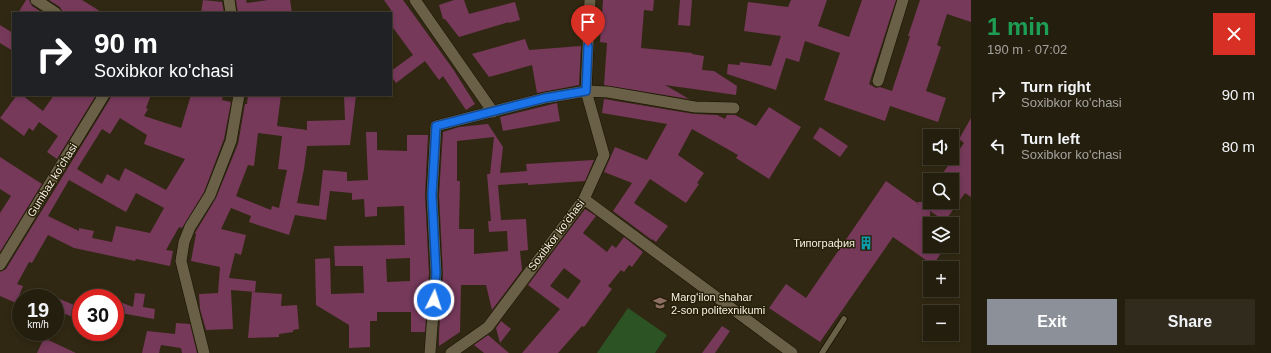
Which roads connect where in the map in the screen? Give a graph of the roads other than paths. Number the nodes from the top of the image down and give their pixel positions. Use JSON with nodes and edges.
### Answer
{"nodes":[{"id":1,"x":36,"y":0,"type":"edge"},
{"id":2,"x":229,"y":0,"type":"edge"},
{"id":3,"x":415,"y":0,"type":"edge"},
{"id":4,"x":590,"y":0,"type":"edge"},
{"id":5,"x":903,"y":0,"type":"edge"},
{"id":6,"x":54,"y":12,"type":"edge"},
{"id":7,"x":231,"y":12,"type":"edge"},
{"id":8,"x":878,"y":81,"type":"dead end"},
{"id":9,"x":586,"y":91,"type":"junction"},
{"id":10,"x":103,"y":96,"type":"edge"},
{"id":11,"x":238,"y":96,"type":"edge"},
{"id":12,"x":734,"y":108,"type":"dead end"},
{"id":13,"x":493,"y":112,"type":"junction"},
{"id":14,"x":584,"y":199,"type":"junction"},
{"id":15,"x":0,"y":265,"type":"edge"},
{"id":16,"x":844,"y":318,"type":"dead end"},
{"id":17,"x":204,"y":353,"type":"edge"},
{"id":18,"x":430,"y":353,"type":"edge"},
{"id":19,"x":451,"y":353,"type":"edge"},
{"id":20,"x":792,"y":353,"type":"edge"},
{"id":21,"x":822,"y":353,"type":"edge"}],
"edges":[{"from":1,"to":6,"type":"street"},
{"from":2,"to":7,"type":"street"},
{"from":3,"to":13,"type":"street"},
{"from":4,"to":9,"type":"street","name":"Soxibkor ko'chasi"},
{"from":5,"to":8,"type":"street"},
{"from":9,"to":12,"type":"street"},
{"from":9,"to":13,"type":"street"},
{"from":9,"to":14,"type":"street","name":"Soxibkor ko'chasi"},
{"from":10,"to":15,"type":"street","name":"Gumbaz ko'chasi"},
{"from":11,"to":17,"type":"street"},
{"from":13,"to":18,"type":"street"},
{"from":14,"to":19,"type":"street","name":"Soxibkor ko'chasi"},
{"from":14,"to":20,"type":"street"},
{"from":16,"to":21,"type":"lane"}]}
